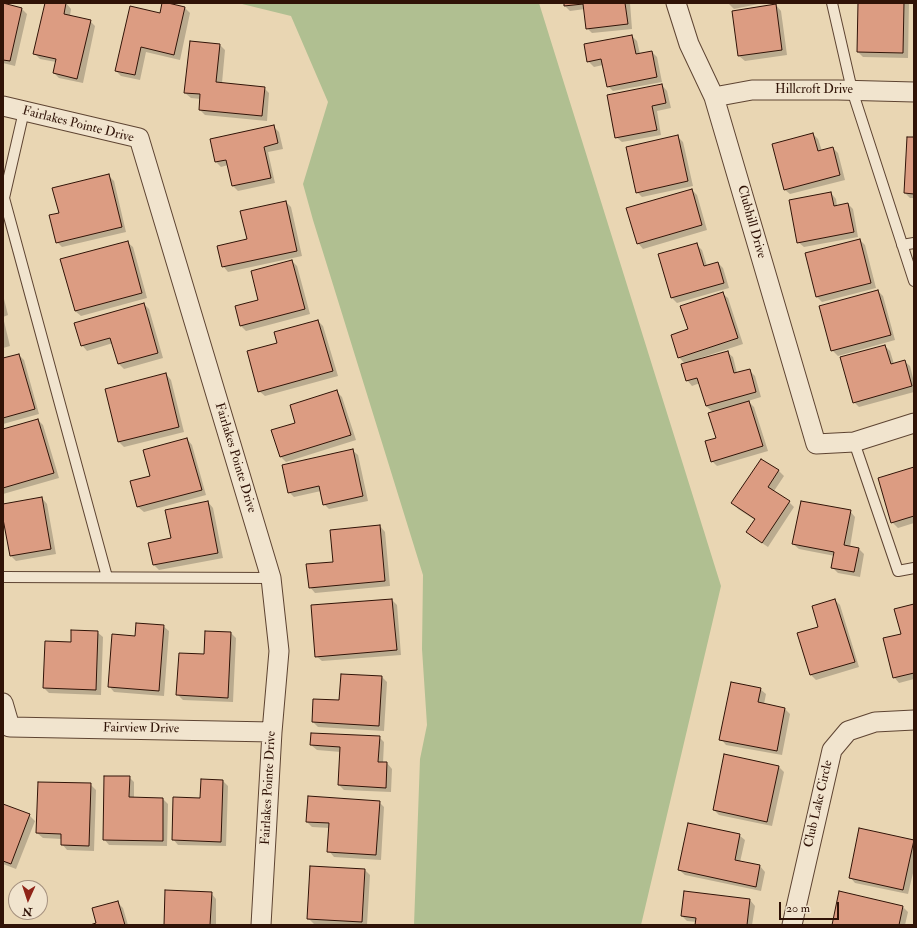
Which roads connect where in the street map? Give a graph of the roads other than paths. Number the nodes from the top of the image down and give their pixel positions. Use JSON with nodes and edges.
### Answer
{"nodes":[{"id":1,"x":676,"y":3,"type":"edge"},
{"id":2,"x":832,"y":3,"type":"edge"},
{"id":3,"x":852,"y":90,"type":"junction"},
{"id":4,"x":914,"y":92,"type":"edge"},
{"id":5,"x":714,"y":97,"type":"junction"},
{"id":6,"x":3,"y":106,"type":"edge"},
{"id":7,"x":24,"y":111,"type":"junction"},
{"id":8,"x":914,"y":243,"type":"edge"},
{"id":9,"x":902,"y":245,"type":"junction"},
{"id":10,"x":914,"y":281,"type":"edge"},
{"id":11,"x":914,"y":423,"type":"edge"},
{"id":12,"x":854,"y":442,"type":"junction"},
{"id":13,"x":914,"y":568,"type":"edge"},
{"id":14,"x":3,"y":577,"type":"edge"},
{"id":15,"x":107,"y":577,"type":"junction"},
{"id":16,"x":271,"y":578,"type":"junction"},
{"id":17,"x":3,"y":702,"type":"edge"},
{"id":18,"x":914,"y":720,"type":"edge"},
{"id":19,"x":272,"y":732,"type":"junction"},
{"id":20,"x":261,"y":925,"type":"edge"},
{"id":21,"x":792,"y":925,"type":"edge"}],
"edges":[{"from":1,"to":5,"type":"street","name":"Clubhill Drive"},
{"from":2,"to":3,"type":"lane"},
{"from":3,"to":4,"type":"street","name":"Hillcroft Drive"},
{"from":3,"to":5,"type":"street","name":"Hillcroft Drive"},
{"from":3,"to":9,"type":"lane"},
{"from":5,"to":12,"type":"street","name":"Clubhill Drive"},
{"from":6,"to":7,"type":"street","name":"Fairlakes Pointe Drive"},
{"from":7,"to":15,"type":"lane"},
{"from":7,"to":16,"type":"street","name":"Fairlakes Pointe Drive"},
{"from":8,"to":9,"type":"lane"},
{"from":9,"to":10,"type":"lane"},
{"from":11,"to":12,"type":"street"},
{"from":12,"to":13,"type":"lane"},
{"from":14,"to":15,"type":"lane"},
{"from":15,"to":16,"type":"lane"},
{"from":16,"to":19,"type":"street","name":"Fairlakes Pointe Drive"},
{"from":17,"to":19,"type":"street","name":"Fairview Drive"},
{"from":18,"to":21,"type":"street","name":"Club Lake Circle"},
{"from":19,"to":20,"type":"street","name":"Fairlakes Pointe Drive"}]}
